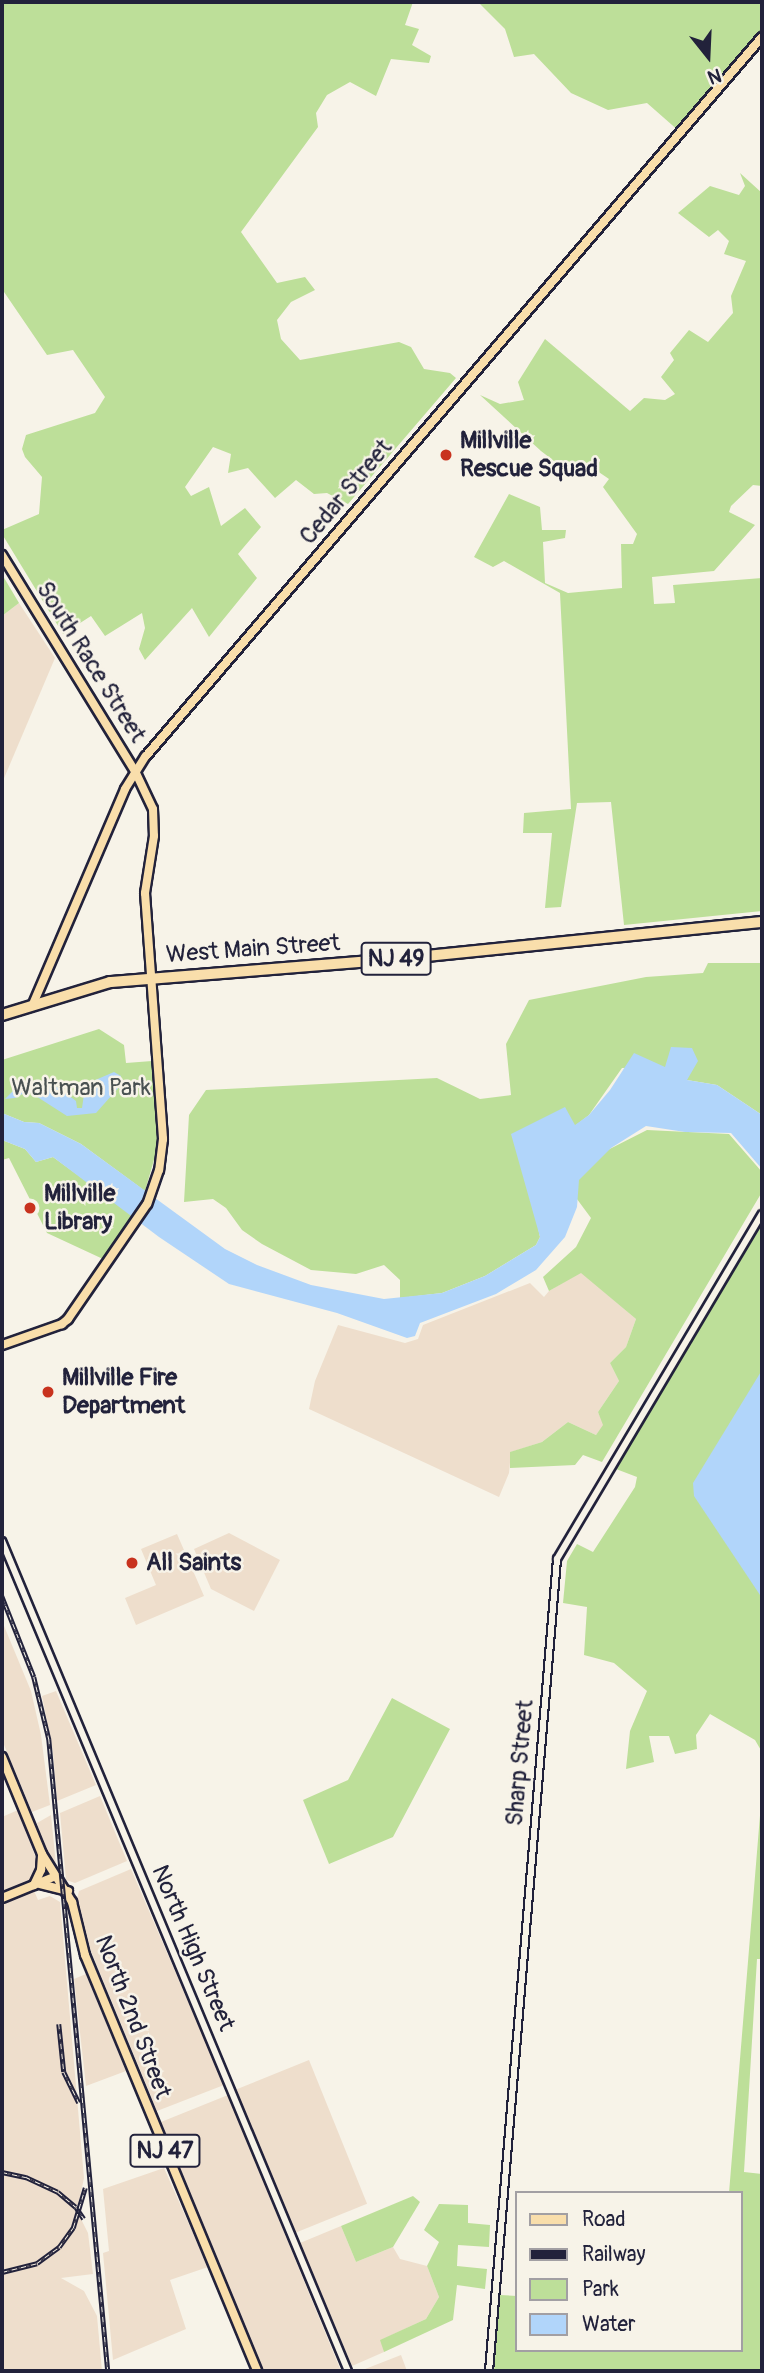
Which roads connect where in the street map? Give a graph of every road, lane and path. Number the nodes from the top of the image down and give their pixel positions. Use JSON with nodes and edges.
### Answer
{"nodes":[{"id":1,"x":762,"y":37,"type":"edge"},
{"id":2,"x":2,"y":555,"type":"edge"},
{"id":3,"x":135,"y":771,"type":"junction"},
{"id":4,"x":762,"y":922,"type":"edge"},
{"id":5,"x":152,"y":978,"type":"junction"},
{"id":6,"x":33,"y":1004,"type":"junction"},
{"id":7,"x":2,"y":1015,"type":"edge"},
{"id":8,"x":762,"y":1214,"type":"edge"},
{"id":9,"x":6,"y":1344,"type":"edge"},
{"id":10,"x":2,"y":1541,"type":"edge"},
{"id":11,"x":2,"y":1757,"type":"edge"},
{"id":12,"x":41,"y":1852,"type":"junction"},
{"id":13,"x":56,"y":1876,"type":"junction"},
{"id":14,"x":34,"y":1885,"type":"junction"},
{"id":15,"x":68,"y":1891,"type":"junction"},
{"id":16,"x":2,"y":1898,"type":"edge"},
{"id":17,"x":257,"y":2371,"type":"edge"},
{"id":18,"x":348,"y":2371,"type":"edge"},
{"id":19,"x":489,"y":2371,"type":"edge"}],
"edges":[{"from":1,"to":3,"type":"main road","name":"Cedar Street"},
{"from":2,"to":3,"type":"main road","name":"South Race Street"},
{"from":3,"to":5,"type":"main road","name":"South Race Street"},
{"from":3,"to":6,"type":"main road","name":"Cedar Street"},
{"from":4,"to":5,"type":"highway","name":"West Main Street","number":"NJ 49"},
{"from":5,"to":6,"type":"highway","name":"West Main Street","number":"NJ 49"},
{"from":5,"to":9,"type":"main road","name":"South Race Street"},
{"from":6,"to":7,"type":"highway","name":"West Main Street","number":"NJ 49"},
{"from":8,"to":19,"type":"street","name":"Sharp Street"},
{"from":10,"to":18,"type":"street","name":"North High Street"},
{"from":11,"to":12,"type":"main road","name":"North 2nd Street","number":"NJ 47"},
{"from":12,"to":13,"type":"main road","name":"North 2nd Street","number":"NJ 47"},
{"from":12,"to":14,"type":"main road"},
{"from":13,"to":14,"type":"main road"},
{"from":13,"to":15,"type":"main road","name":"North 2nd Street","number":"NJ 47"},
{"from":14,"to":15,"type":"main road"},
{"from":14,"to":16,"type":"main road"},
{"from":15,"to":17,"type":"main road","name":"North 2nd Street","number":"NJ 47"}]}
